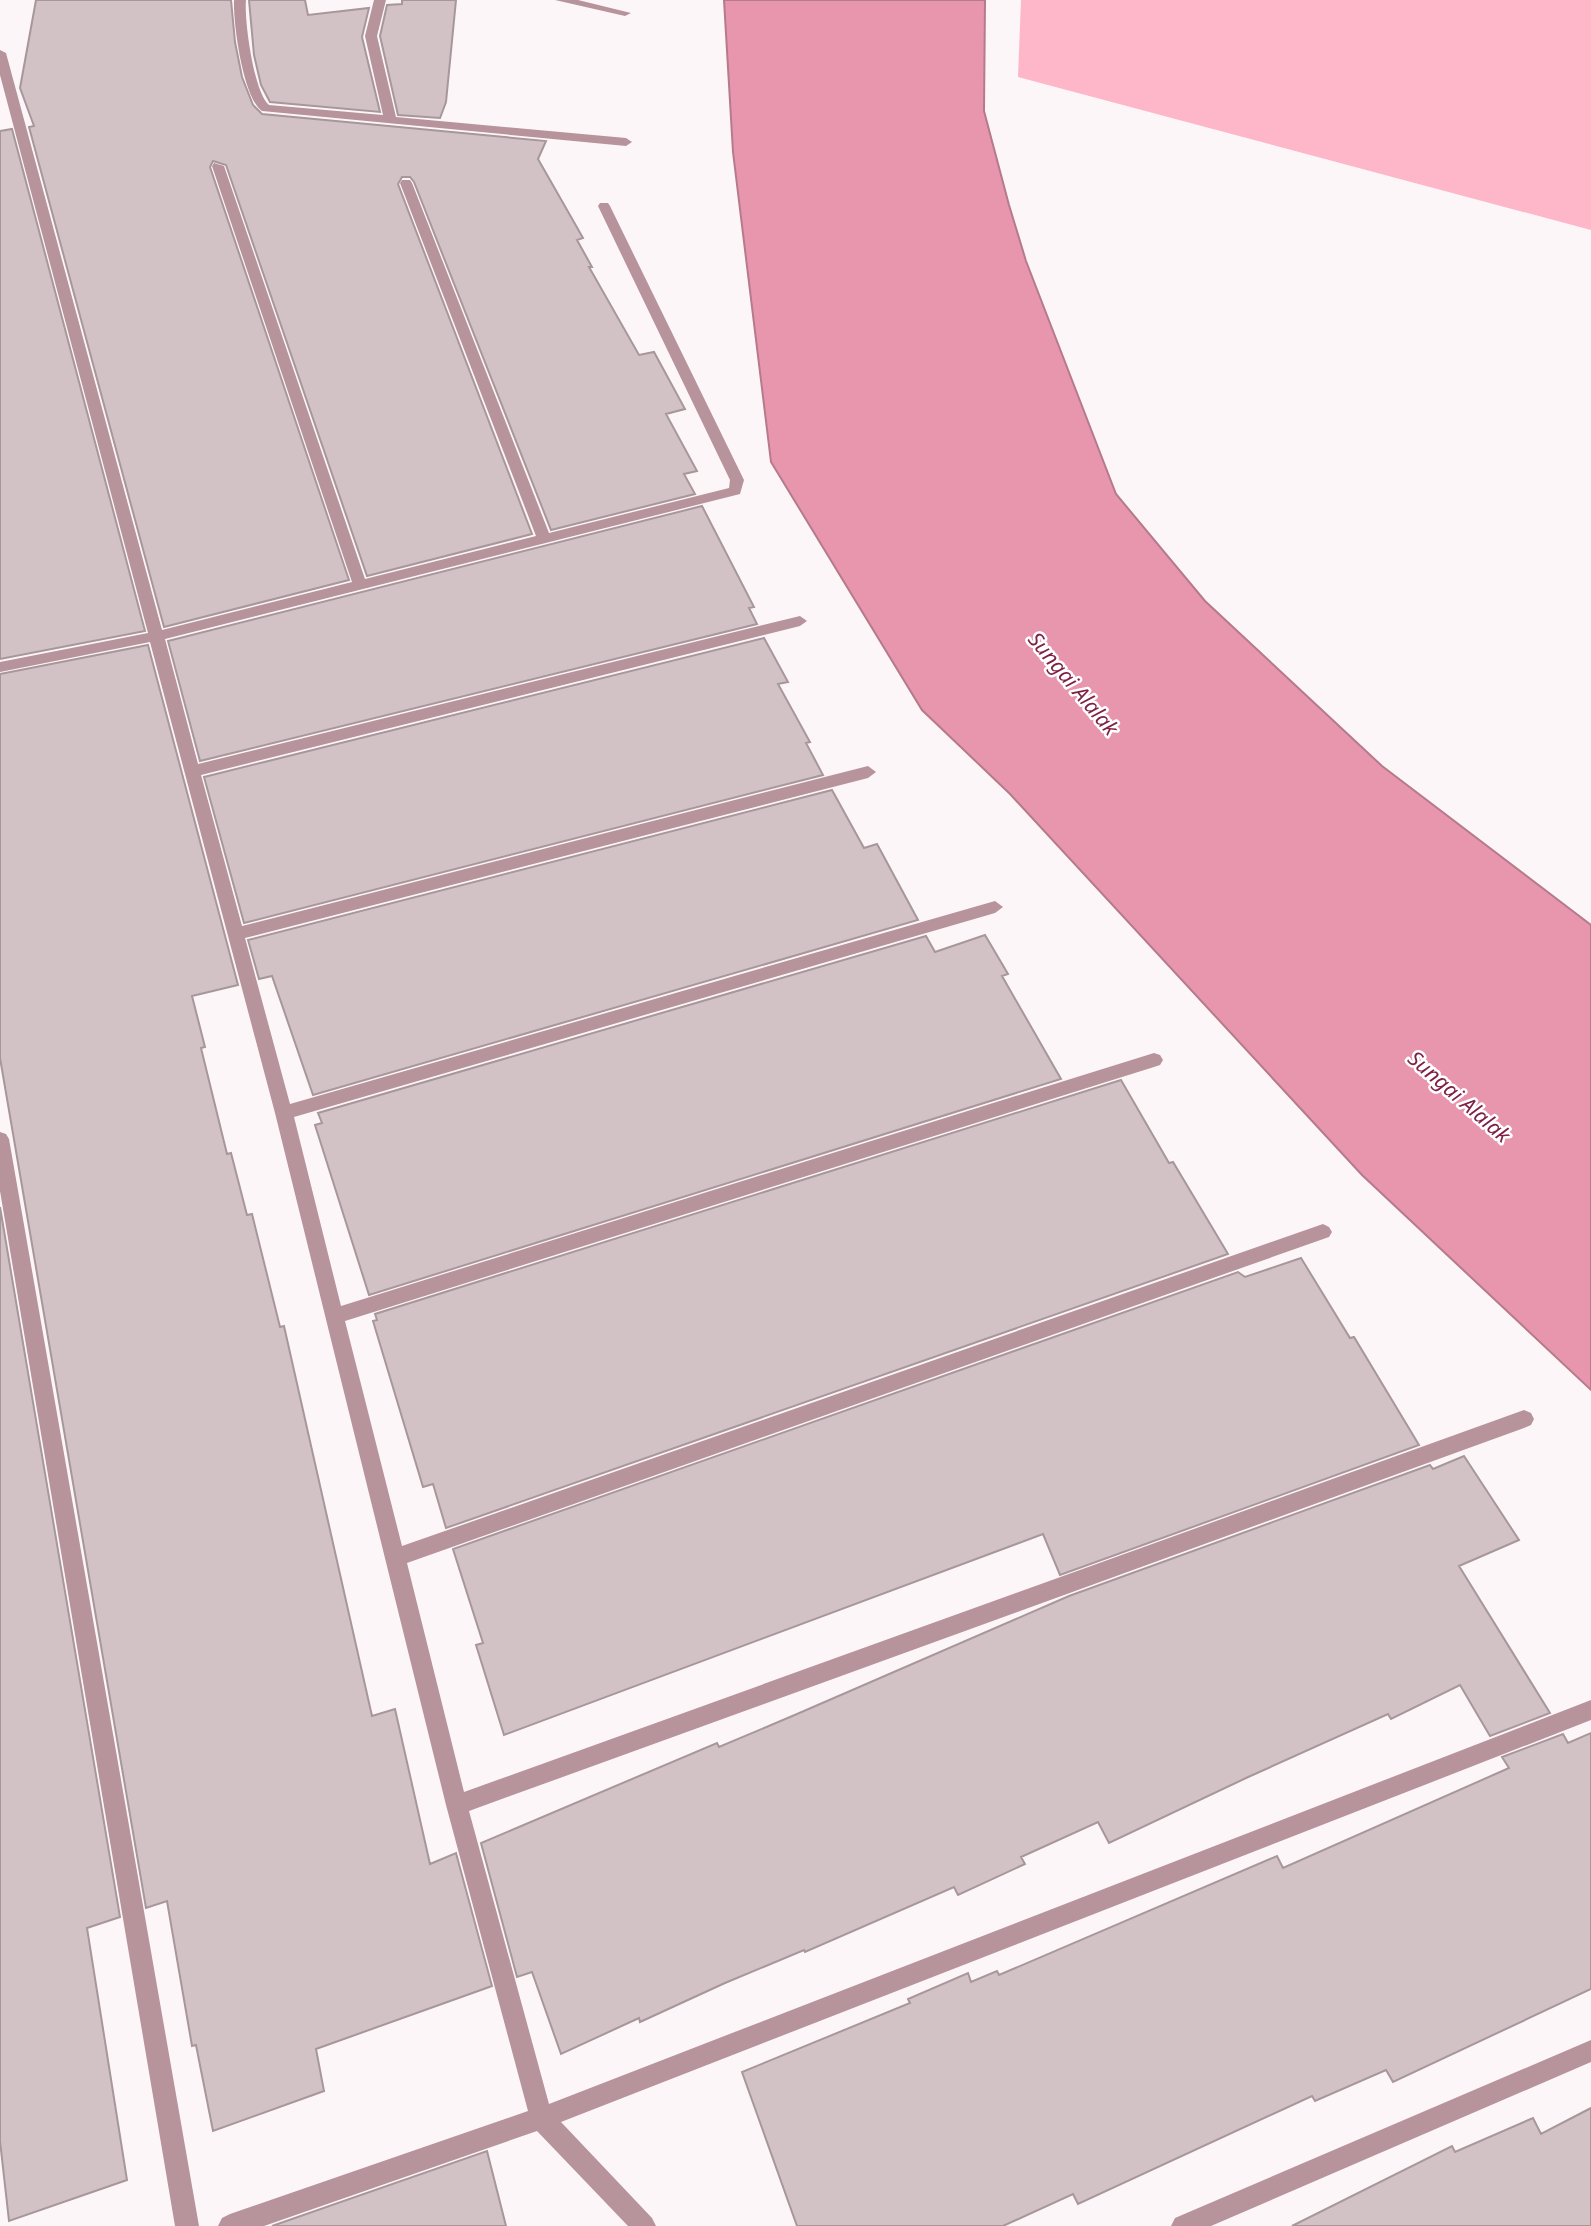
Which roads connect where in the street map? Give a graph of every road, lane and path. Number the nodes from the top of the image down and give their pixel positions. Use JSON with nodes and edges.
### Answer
{"nodes":[{"id":1,"x":240,"y":0,"type":"edge"},
{"id":2,"x":380,"y":0,"type":"edge"},
{"id":3,"x":561,"y":0,"type":"edge"},
{"id":4,"x":625,"y":13,"type":"dead end"},
{"id":5,"x":0,"y":53,"type":"edge"},
{"id":6,"x":390,"y":118,"type":"junction"},
{"id":7,"x":626,"y":142,"type":"dead end"},
{"id":8,"x":218,"y":166,"type":"dead end"},
{"id":9,"x":406,"y":183,"type":"dead end"},
{"id":10,"x":604,"y":206,"type":"dead end"},
{"id":11,"x":544,"y":539,"type":"junction"},
{"id":12,"x":360,"y":585,"type":"junction"},
{"id":13,"x":800,"y":621,"type":"dead end"},
{"id":14,"x":157,"y":636,"type":"junction"},
{"id":15,"x":0,"y":667,"type":"edge"},
{"id":16,"x":193,"y":771,"type":"junction"},
{"id":17,"x":869,"y":772,"type":"dead end"},
{"id":18,"x":995,"y":907,"type":"dead end"},
{"id":19,"x":236,"y":934,"type":"junction"},
{"id":20,"x":1154,"y":1060,"type":"dead end"},
{"id":21,"x":284,"y":1113,"type":"junction"},
{"id":22,"x":0,"y":1139,"type":"edge"},
{"id":23,"x":1323,"y":1232,"type":"dead end"},
{"id":24,"x":334,"y":1316,"type":"junction"},
{"id":25,"x":1524,"y":1419,"type":"dead end"},
{"id":26,"x":395,"y":1558,"type":"junction"},
{"id":27,"x":1591,"y":1710,"type":"edge"},
{"id":28,"x":457,"y":1805,"type":"junction"},
{"id":29,"x":1591,"y":2051,"type":"edge"},
{"id":30,"x":541,"y":2118,"type":"junction"},
{"id":31,"x":187,"y":2226,"type":"edge"},
{"id":32,"x":230,"y":2226,"type":"edge"},
{"id":33,"x":644,"y":2226,"type":"edge"},
{"id":34,"x":1183,"y":2226,"type":"edge"}],
"edges":[{"from":1,"to":6,"type":"street"},
{"from":2,"to":6,"type":"street"},
{"from":3,"to":4,"type":"street"},
{"from":5,"to":14,"type":"street"},
{"from":6,"to":7,"type":"street"},
{"from":8,"to":12,"type":"street"},
{"from":9,"to":11,"type":"street"},
{"from":10,"to":11,"type":"street"},
{"from":11,"to":12,"type":"street"},
{"from":12,"to":14,"type":"street"},
{"from":13,"to":16,"type":"street"},
{"from":14,"to":15,"type":"street"},
{"from":14,"to":16,"type":"street"},
{"from":16,"to":19,"type":"street"},
{"from":17,"to":19,"type":"street"},
{"from":18,"to":21,"type":"street"},
{"from":19,"to":21,"type":"street"},
{"from":20,"to":24,"type":"street"},
{"from":21,"to":24,"type":"street"},
{"from":22,"to":31,"type":"street"},
{"from":23,"to":26,"type":"street"},
{"from":24,"to":26,"type":"street"},
{"from":25,"to":28,"type":"street"},
{"from":26,"to":28,"type":"street"},
{"from":27,"to":30,"type":"street"},
{"from":28,"to":30,"type":"street"},
{"from":29,"to":34,"type":"street"},
{"from":30,"to":32,"type":"street"},
{"from":30,"to":33,"type":"street"}]}
